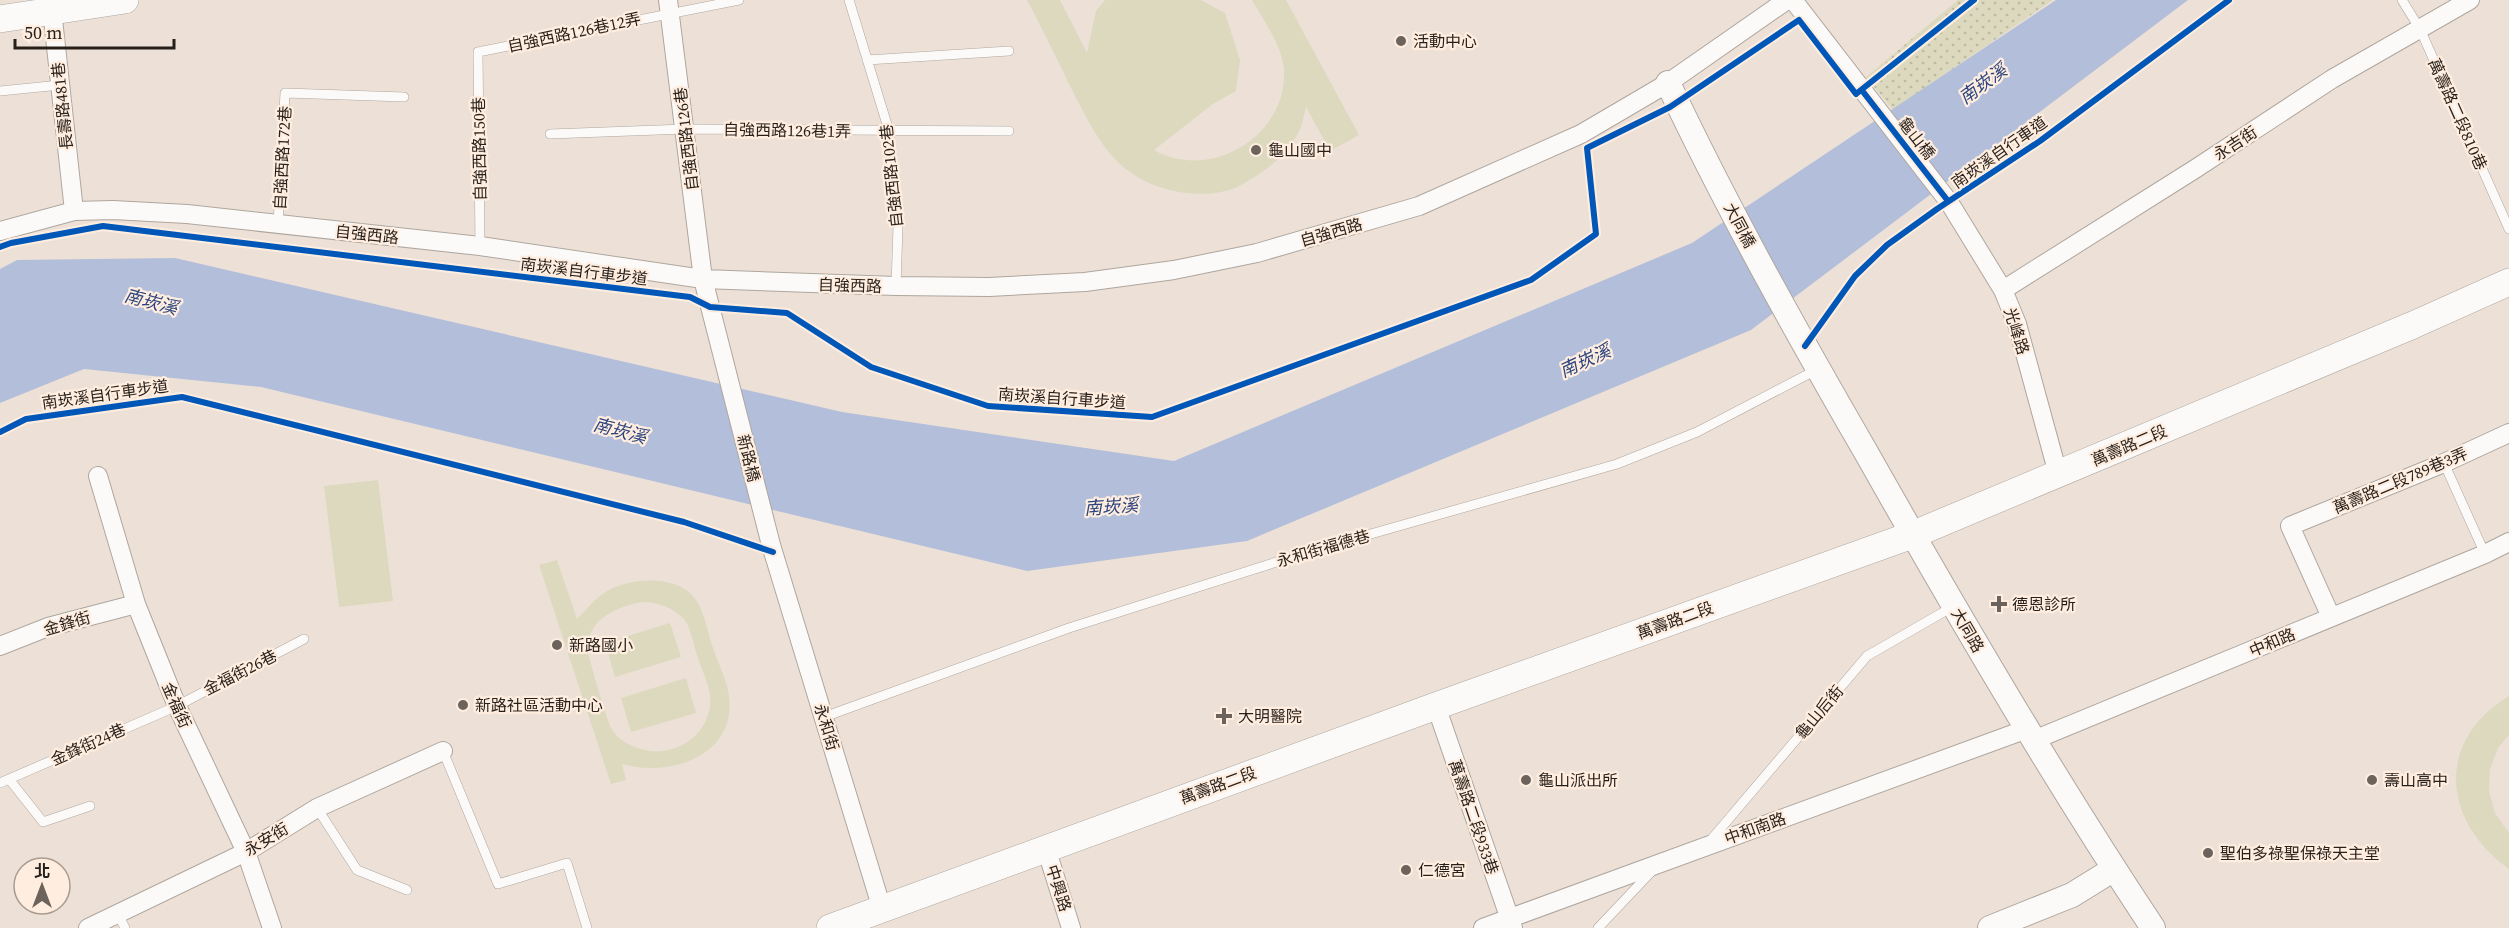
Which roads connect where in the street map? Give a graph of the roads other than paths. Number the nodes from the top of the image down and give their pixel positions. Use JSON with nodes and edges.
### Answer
{"nodes":[{"id":1,"x":125,"y":0,"type":"edge"},
{"id":2,"x":740,"y":0,"type":"edge"},
{"id":3,"x":849,"y":0,"type":"edge"},
{"id":4,"x":1787,"y":0,"type":"edge"},
{"id":5,"x":1793,"y":0,"type":"edge"},
{"id":6,"x":2402,"y":0,"type":"edge"},
{"id":7,"x":2470,"y":0,"type":"edge"},
{"id":8,"x":51,"y":6,"type":"edge"},
{"id":9,"x":669,"y":6,"type":"edge"},
{"id":10,"x":0,"y":19,"type":"edge"},
{"id":11,"x":2420,"y":29,"type":"junction"},
{"id":12,"x":1009,"y":51,"type":"dead end"},
{"id":13,"x":478,"y":52,"type":"joint"},
{"id":14,"x":867,"y":60,"type":"junction"},
{"id":15,"x":1668,"y":82,"type":"junction"},
{"id":16,"x":60,"y":85,"type":"junction"},
{"id":17,"x":0,"y":91,"type":"edge"},
{"id":18,"x":404,"y":97,"type":"dead end"},
{"id":19,"x":685,"y":129,"type":"junction"},
{"id":20,"x":889,"y":131,"type":"junction"},
{"id":21,"x":1009,"y":131,"type":"dead end"},
{"id":22,"x":550,"y":134,"type":"dead end"},
{"id":23,"x":1948,"y":201,"type":"joint"},
{"id":24,"x":74,"y":212,"type":"junction"},
{"id":25,"x":278,"y":224,"type":"junction"},
{"id":26,"x":2509,"y":229,"type":"edge"},
{"id":27,"x":0,"y":231,"type":"edge"},
{"id":28,"x":480,"y":246,"type":"junction"},
{"id":29,"x":703,"y":279,"type":"junction"},
{"id":30,"x":2509,"y":282,"type":"edge"},
{"id":31,"x":896,"y":286,"type":"junction"},
{"id":32,"x":2003,"y":290,"type":"junction"},
{"id":33,"x":1793,"y":326,"type":"joint"},
{"id":34,"x":1818,"y":369,"type":"junction"},
{"id":35,"x":2509,"y":433,"type":"edge"},
{"id":36,"x":2444,"y":463,"type":"junction"},
{"id":37,"x":2058,"y":474,"type":"junction"},
{"id":38,"x":98,"y":476,"type":"dead end"},
{"id":39,"x":1912,"y":535,"type":"junction"},
{"id":40,"x":2509,"y":542,"type":"edge"},
{"id":41,"x":771,"y":545,"type":"joint"},
{"id":42,"x":2485,"y":554,"type":"junction"},
{"id":43,"x":136,"y":604,"type":"junction"},
{"id":44,"x":1954,"y":606,"type":"junction"},
{"id":45,"x":2331,"y":617,"type":"junction"},
{"id":46,"x":304,"y":639,"type":"dead end"},
{"id":47,"x":0,"y":646,"type":"edge"},
{"id":48,"x":177,"y":705,"type":"junction"},
{"id":49,"x":1436,"y":706,"type":"junction"},
{"id":50,"x":824,"y":717,"type":"junction"},
{"id":51,"x":2030,"y":735,"type":"junction"},
{"id":52,"x":443,"y":751,"type":"joint"},
{"id":53,"x":5,"y":781,"type":"edge"},
{"id":54,"x":90,"y":806,"type":"dead end"},
{"id":55,"x":317,"y":808,"type":"junction"},
{"id":56,"x":1707,"y":845,"type":"junction"},
{"id":57,"x":1046,"y":848,"type":"junction"},
{"id":58,"x":246,"y":852,"type":"junction"},
{"id":59,"x":1657,"y":866,"type":"junction"},
{"id":60,"x":2114,"y":869,"type":"junction"},
{"id":61,"x":407,"y":890,"type":"dead end"},
{"id":62,"x":882,"y":909,"type":"junction"},
{"id":63,"x":121,"y":921,"type":"edge"},
{"id":64,"x":1511,"y":923,"type":"edge"},
{"id":65,"x":88,"y":928,"type":"edge"},
{"id":66,"x":272,"y":928,"type":"edge"},
{"id":67,"x":587,"y":928,"type":"edge"},
{"id":68,"x":830,"y":928,"type":"edge"},
{"id":69,"x":1071,"y":928,"type":"edge"},
{"id":70,"x":1483,"y":928,"type":"edge"},
{"id":71,"x":1598,"y":928,"type":"edge"},
{"id":72,"x":1990,"y":928,"type":"edge"},
{"id":73,"x":2153,"y":928,"type":"edge"}],
"edges":[{"from":1,"to":8,"type":"main road"},
{"from":2,"to":9,"type":"lane","name":"自強西路126巷12弄"},
{"from":3,"to":14,"type":"lane","name":"自強西路102巷"},
{"from":4,"to":15,"type":"street"},
{"from":5,"to":23,"type":"street","name":"龜山橋"},
{"from":6,"to":11,"type":"lane","name":"萬壽路二段810巷"},
{"from":7,"to":11,"type":"street","name":"永吉街"},
{"from":8,"to":10,"type":"main road"},
{"from":8,"to":16,"type":"street","name":"長壽路481巷"},
{"from":9,"to":13,"type":"lane","name":"自強西路126巷12弄"},
{"from":9,"to":19,"type":"street","name":"自強西路126巷"},
{"from":11,"to":26,"type":"lane","name":"萬壽路二段810巷"},
{"from":11,"to":32,"type":"street","name":"永吉街"},
{"from":12,"to":14,"type":"lane"},
{"from":13,"to":28,"type":"lane","name":"自強西路150巷"},
{"from":14,"to":20,"type":"lane","name":"自強西路102巷"},
{"from":15,"to":31,"type":"street","name":"自強西路"},
{"from":15,"to":33,"type":"street","name":"大同橋"},
{"from":16,"to":17,"type":"lane"},
{"from":16,"to":24,"type":"street","name":"長壽路481巷"},
{"from":18,"to":25,"type":"lane","name":"自強西路172巷"},
{"from":19,"to":20,"type":"lane","name":"自強西路126巷1弄"},
{"from":19,"to":22,"type":"lane","name":"自強西路126巷1弄"},
{"from":19,"to":29,"type":"street","name":"自強西路126巷"},
{"from":20,"to":21,"type":"lane","name":"自強西路126巷1弄"},
{"from":20,"to":31,"type":"lane","name":"自強西路102巷"},
{"from":23,"to":32,"type":"street","name":"光峰路"},
{"from":24,"to":25,"type":"street","name":"自強西路"},
{"from":24,"to":27,"type":"street","name":"自強西路"},
{"from":25,"to":28,"type":"street","name":"自強西路"},
{"from":28,"to":29,"type":"street","name":"自強西路"},
{"from":29,"to":31,"type":"street","name":"自強西路"},
{"from":29,"to":41,"type":"street","name":"新路橋"},
{"from":30,"to":37,"type":"main road","name":"萬壽路二段"},
{"from":32,"to":37,"type":"street","name":"光峰路"},
{"from":33,"to":34,"type":"street","name":"大同路"},
{"from":34,"to":39,"type":"street","name":"大同路"},
{"from":34,"to":50,"type":"lane","name":"永和街福德巷"},
{"from":35,"to":36,"type":"street","name":"萬壽路二段789巷3弄"},
{"from":36,"to":42,"type":"lane"},
{"from":36,"to":45,"type":"street","name":"萬壽路二段789巷3弄"},
{"from":37,"to":39,"type":"main road","name":"萬壽路二段"},
{"from":38,"to":43,"type":"street","name":"金福街"},
{"from":39,"to":44,"type":"street","name":"大同路"},
{"from":39,"to":49,"type":"main road","name":"萬壽路二段"},
{"from":40,"to":42,"type":"street","name":"中和路"},
{"from":41,"to":50,"type":"street","name":"永和街"},
{"from":42,"to":45,"type":"street","name":"中和路"},
{"from":43,"to":47,"type":"street","name":"金鋒街"},
{"from":43,"to":48,"type":"street","name":"金福街"},
{"from":44,"to":51,"type":"street","name":"大同路"},
{"from":44,"to":56,"type":"lane","name":"龜山后街"},
{"from":45,"to":51,"type":"street","name":"中和路"},
{"from":46,"to":48,"type":"lane","name":"金福街26巷"},
{"from":48,"to":53,"type":"lane","name":"金鋒街24巷"},
{"from":48,"to":58,"type":"street","name":"金福街"},
{"from":49,"to":57,"type":"main road","name":"萬壽路二段"},
{"from":49,"to":64,"type":"street","name":"萬壽路二段933巷"},
{"from":50,"to":62,"type":"street","name":"永和街"},
{"from":51,"to":56,"type":"street","name":"中和南路"},
{"from":51,"to":60,"type":"street","name":"大同路"},
{"from":52,"to":55,"type":"street","name":"永安街"},
{"from":52,"to":67,"type":"lane"},
{"from":53,"to":54,"type":"lane"},
{"from":55,"to":58,"type":"street","name":"永安街"},
{"from":55,"to":61,"type":"lane"},
{"from":56,"to":59,"type":"street","name":"中和南路"},
{"from":57,"to":62,"type":"main road","name":"萬壽路二段"},
{"from":57,"to":69,"type":"street","name":"中興路"},
{"from":58,"to":63,"type":"street","name":"永安街"},
{"from":58,"to":66,"type":"street","name":"金福街"},
{"from":59,"to":64,"type":"street","name":"中和南路"},
{"from":59,"to":71,"type":"lane"},
{"from":60,"to":72,"type":"street"},
{"from":60,"to":73,"type":"street","name":"大同路"},
{"from":62,"to":68,"type":"main road","name":"萬壽路二段"},
{"from":63,"to":65,"type":"street","name":"永安街"},
{"from":64,"to":70,"type":"street","name":"中和南路"}]}
